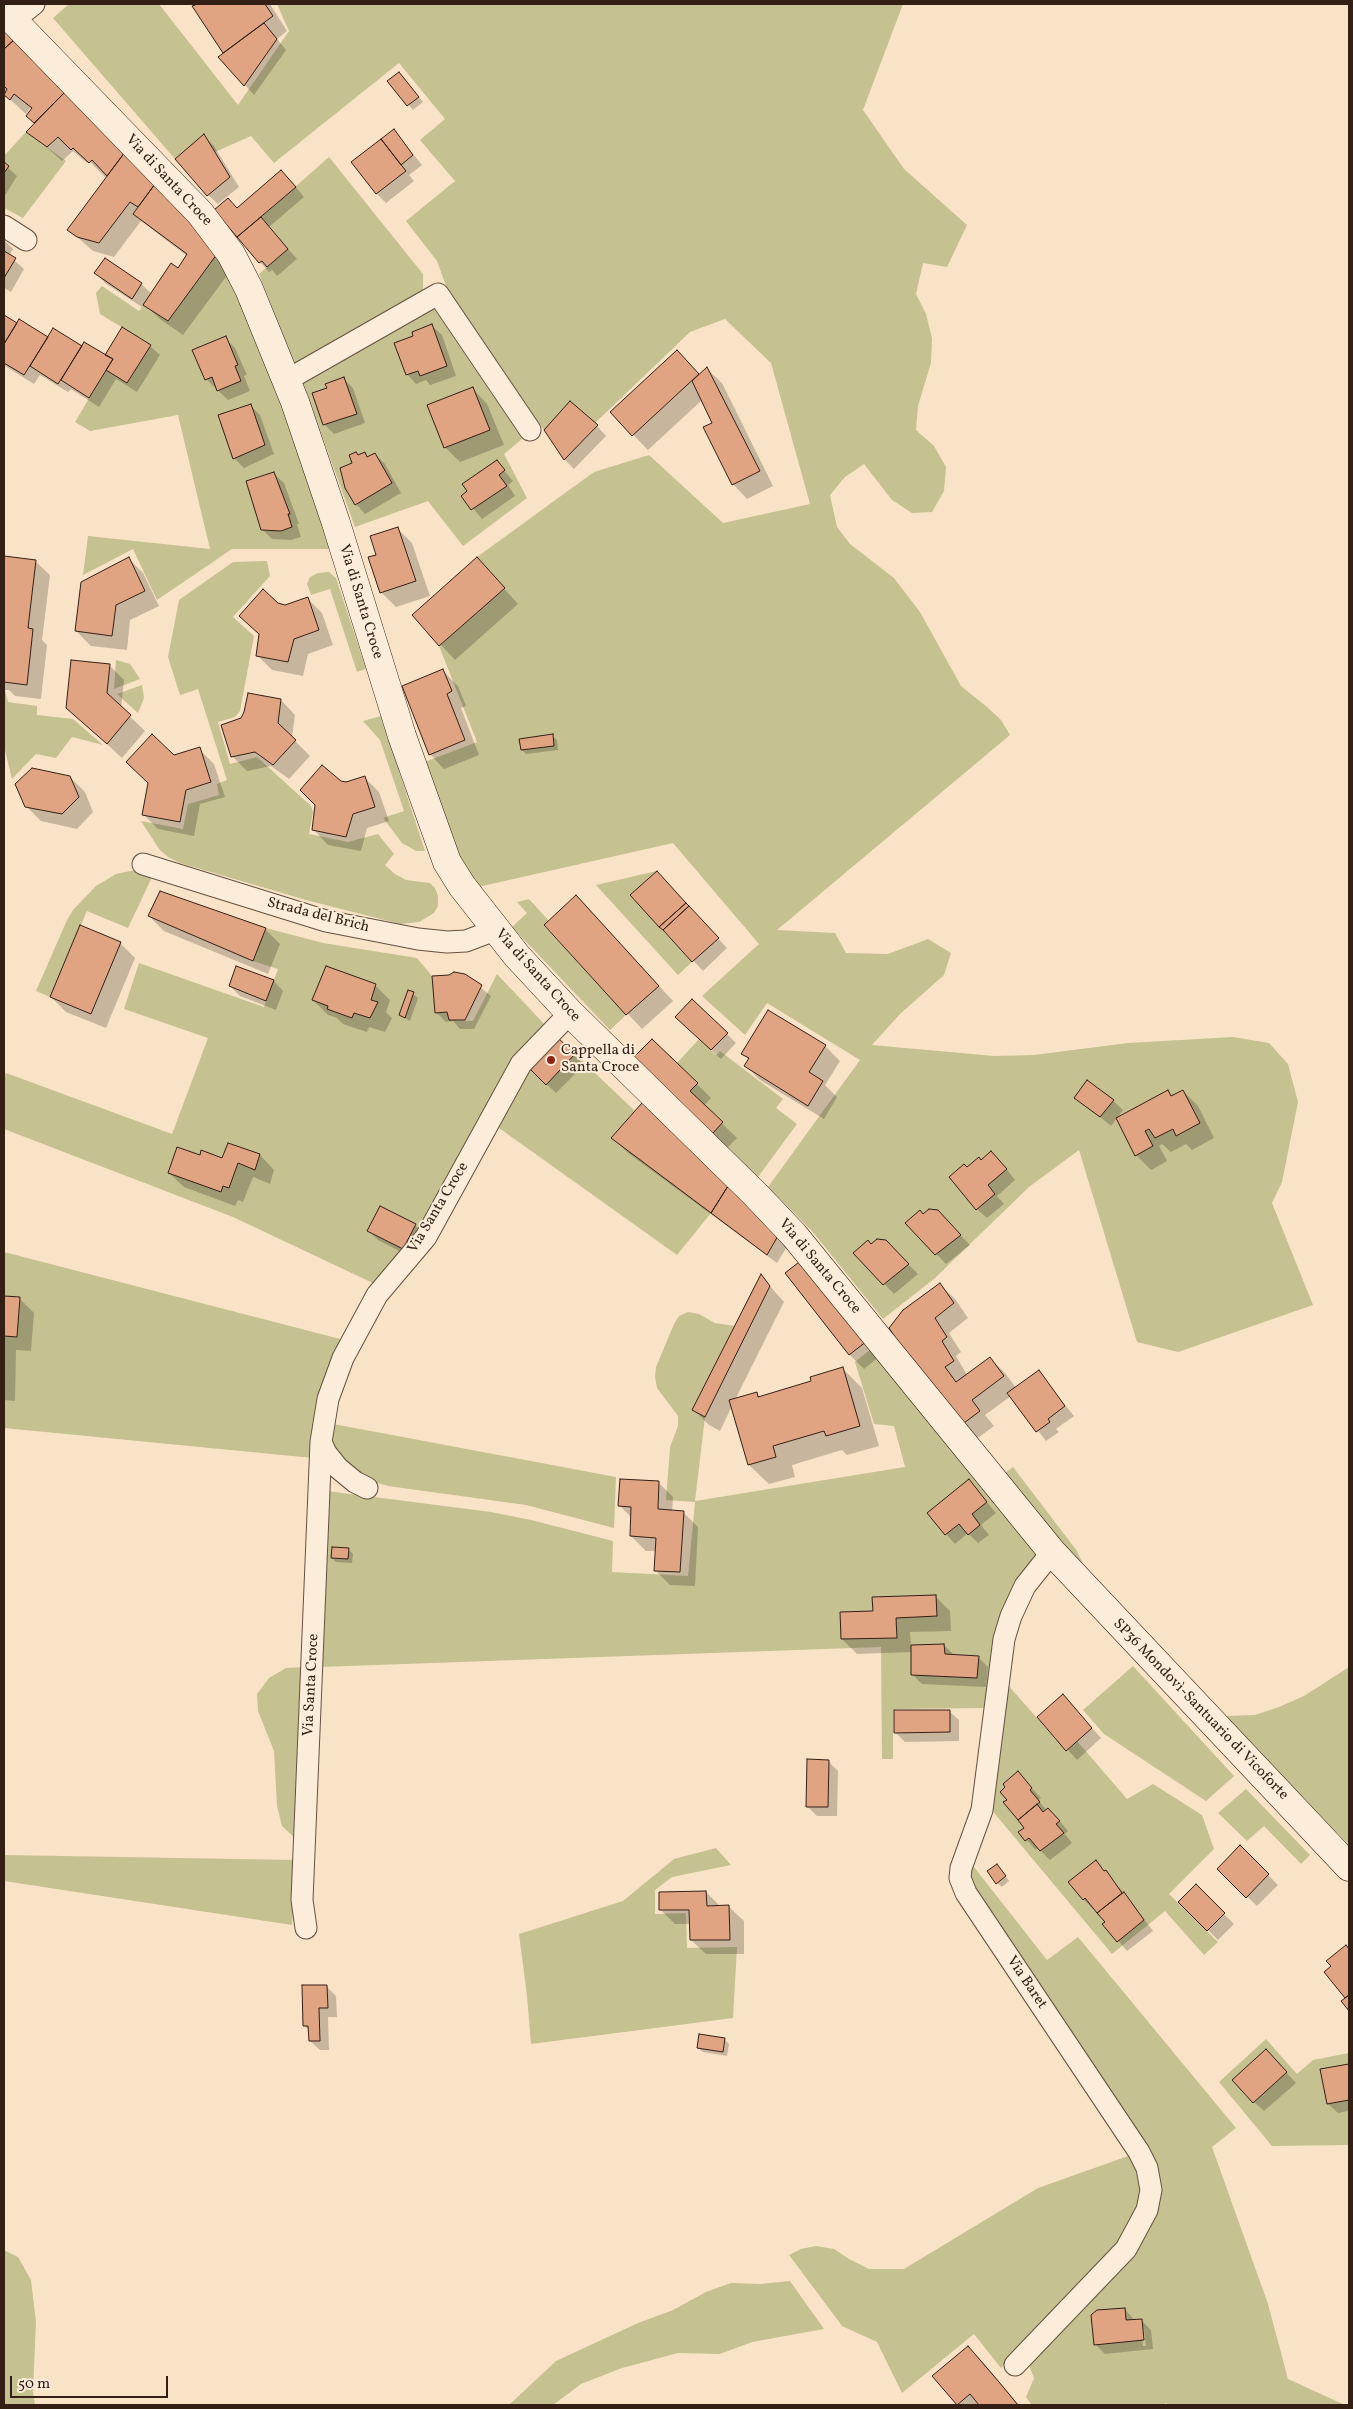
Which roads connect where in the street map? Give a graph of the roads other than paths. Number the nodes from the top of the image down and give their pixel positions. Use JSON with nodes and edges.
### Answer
{"nodes":[{"id":1,"x":12,"y":12,"type":"edge"},
{"id":2,"x":4,"y":226,"type":"edge"},
{"id":3,"x":26,"y":240,"type":"dead end"},
{"id":4,"x":287,"y":380,"type":"junction"},
{"id":5,"x":530,"y":430,"type":"dead end"},
{"id":6,"x":143,"y":864,"type":"dead end"},
{"id":7,"x":495,"y":930,"type":"junction"},
{"id":8,"x":570,"y":1013,"type":"junction"},
{"id":9,"x":321,"y":1442,"type":"junction"},
{"id":10,"x":367,"y":1488,"type":"dead end"},
{"id":11,"x":1052,"y":1552,"type":"junction"},
{"id":12,"x":1349,"y":1867,"type":"edge"},
{"id":13,"x":306,"y":1928,"type":"dead end"},
{"id":14,"x":1015,"y":2365,"type":"dead end"}],
"edges":[{"from":1,"to":4,"type":"main road","name":"Via di Santa Croce"},
{"from":2,"to":3,"type":"street"},
{"from":4,"to":5,"type":"street"},
{"from":4,"to":7,"type":"main road","name":"Via di Santa Croce"},
{"from":6,"to":7,"type":"street","name":"Strada del Brich"},
{"from":7,"to":8,"type":"main road","name":"Via di Santa Croce"},
{"from":8,"to":9,"type":"street","name":"Via Santa Croce"},
{"from":8,"to":11,"type":"main road","name":"Via di Santa Croce"},
{"from":9,"to":10,"type":"street"},
{"from":9,"to":13,"type":"street","name":"Via Santa Croce"},
{"from":11,"to":12,"type":"main road","name":"SP36 Mondovì-Santuario di Vicoforte"},
{"from":11,"to":14,"type":"street","name":"Via Baret"}]}
